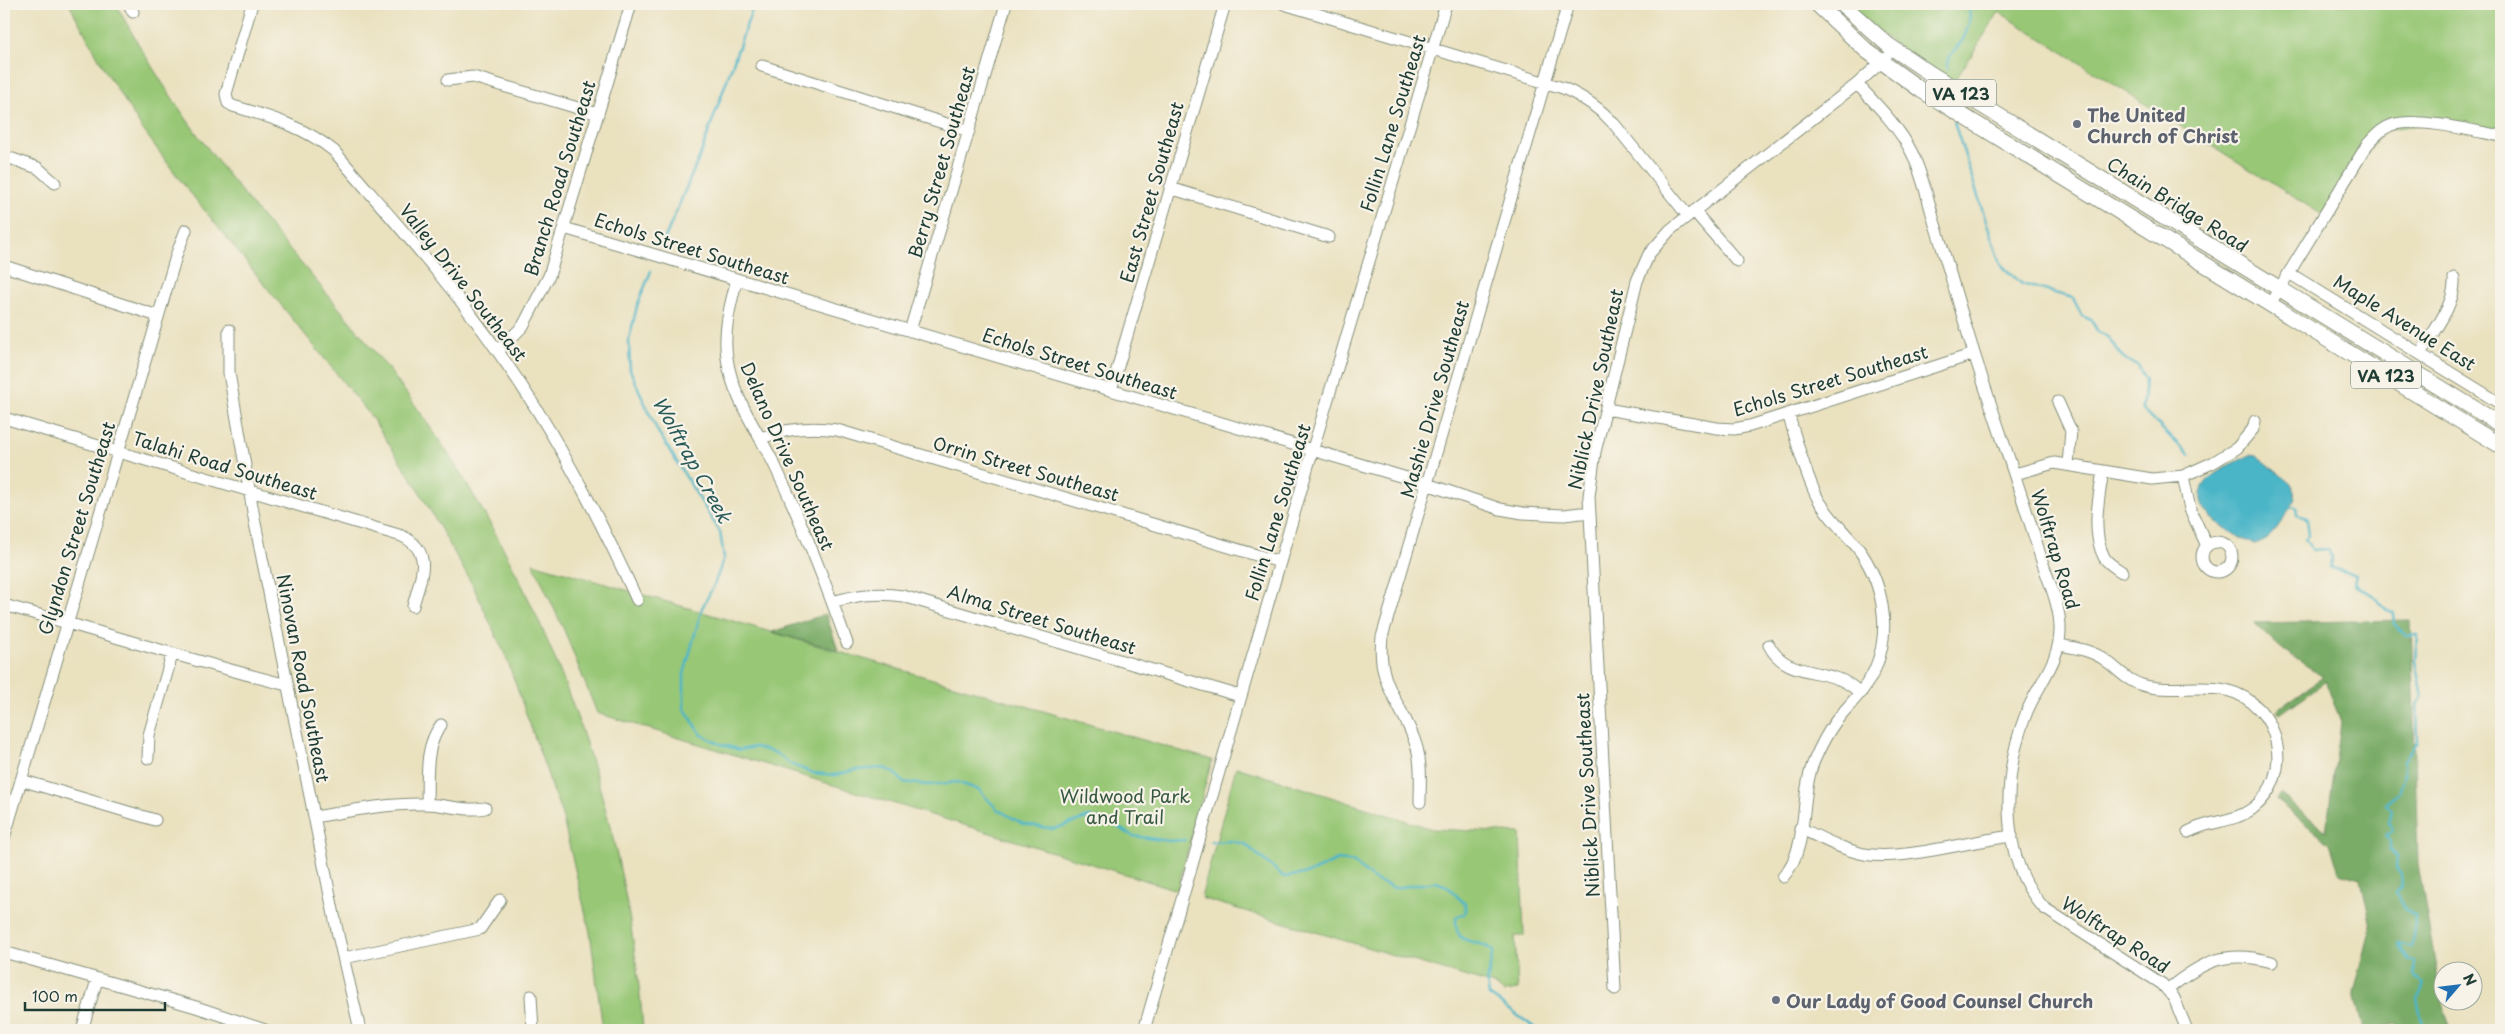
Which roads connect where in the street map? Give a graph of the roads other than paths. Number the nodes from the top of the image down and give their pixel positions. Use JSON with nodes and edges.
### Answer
{"nodes":[{"id":1,"x":252,"y":4,"type":"edge"},
{"id":2,"x":631,"y":4,"type":"edge"},
{"id":3,"x":1006,"y":4,"type":"edge"},
{"id":4,"x":1225,"y":4,"type":"edge"},
{"id":5,"x":1284,"y":4,"type":"edge"},
{"id":6,"x":1446,"y":4,"type":"edge"},
{"id":7,"x":1568,"y":4,"type":"edge"},
{"id":8,"x":1817,"y":4,"type":"edge"},
{"id":9,"x":1842,"y":4,"type":"edge"},
{"id":10,"x":1433,"y":48,"type":"junction"},
{"id":11,"x":1893,"y":48,"type":"junction"},
{"id":12,"x":1882,"y":62,"type":"junction"},
{"id":13,"x":762,"y":66,"type":"dead end"},
{"id":14,"x":448,"y":80,"type":"dead end"},
{"id":15,"x":1545,"y":83,"type":"junction"},
{"id":16,"x":1857,"y":84,"type":"junction"},
{"id":17,"x":598,"y":114,"type":"junction"},
{"id":18,"x":969,"y":131,"type":"junction"},
{"id":19,"x":2501,"y":136,"type":"edge"},
{"id":20,"x":4,"y":156,"type":"edge"},
{"id":21,"x":55,"y":183,"type":"dead end"},
{"id":22,"x":1170,"y":188,"type":"junction"},
{"id":23,"x":1691,"y":213,"type":"junction"},
{"id":24,"x":564,"y":228,"type":"junction"},
{"id":25,"x":186,"y":230,"type":"dead end"},
{"id":26,"x":1328,"y":237,"type":"dead end"},
{"id":27,"x":1737,"y":261,"type":"dead end"},
{"id":28,"x":4,"y":266,"type":"edge"},
{"id":29,"x":2289,"y":273,"type":"junction"},
{"id":30,"x":2454,"y":278,"type":"dead end"},
{"id":31,"x":737,"y":279,"type":"junction"},
{"id":32,"x":2279,"y":288,"type":"junction"},
{"id":33,"x":2270,"y":304,"type":"junction"},
{"id":34,"x":158,"y":316,"type":"junction"},
{"id":35,"x":229,"y":330,"type":"dead end"},
{"id":36,"x":910,"y":331,"type":"junction"},
{"id":37,"x":498,"y":351,"type":"junction"},
{"id":38,"x":1974,"y":354,"type":"junction"},
{"id":39,"x":2420,"y":354,"type":"junction"},
{"id":40,"x":1111,"y":390,"type":"junction"},
{"id":41,"x":2058,"y":402,"type":"dead end"},
{"id":42,"x":2501,"y":404,"type":"edge"},
{"id":43,"x":1606,"y":409,"type":"junction"},
{"id":44,"x":1788,"y":414,"type":"junction"},
{"id":45,"x":4,"y":418,"type":"edge"},
{"id":46,"x":2255,"y":421,"type":"dead end"},
{"id":47,"x":2501,"y":425,"type":"edge"},
{"id":48,"x":761,"y":438,"type":"junction"},
{"id":49,"x":2501,"y":446,"type":"edge"},
{"id":50,"x":117,"y":451,"type":"junction"},
{"id":51,"x":1312,"y":452,"type":"junction"},
{"id":52,"x":2068,"y":464,"type":"junction"},
{"id":53,"x":2103,"y":471,"type":"junction"},
{"id":54,"x":2015,"y":474,"type":"junction"},
{"id":55,"x":2183,"y":476,"type":"junction"},
{"id":56,"x":1427,"y":484,"type":"junction"},
{"id":57,"x":251,"y":491,"type":"junction"},
{"id":58,"x":1589,"y":512,"type":"junction"},
{"id":59,"x":2207,"y":546,"type":"dead end"},
{"id":60,"x":1280,"y":562,"type":"junction"},
{"id":61,"x":2122,"y":572,"type":"dead end"},
{"id":62,"x":637,"y":600,"type":"dead end"},
{"id":63,"x":832,"y":602,"type":"junction"},
{"id":64,"x":4,"y":605,"type":"edge"},
{"id":65,"x":413,"y":606,"type":"dead end"},
{"id":66,"x":67,"y":623,"type":"junction"},
{"id":67,"x":847,"y":643,"type":"dead end"},
{"id":68,"x":1769,"y":645,"type":"dead end"},
{"id":69,"x":2059,"y":645,"type":"junction"},
{"id":70,"x":172,"y":655,"type":"junction"},
{"id":71,"x":287,"y":685,"type":"junction"},
{"id":72,"x":1860,"y":693,"type":"junction"},
{"id":73,"x":1240,"y":696,"type":"junction"},
{"id":74,"x":441,"y":725,"type":"dead end"},
{"id":75,"x":148,"y":758,"type":"dead end"},
{"id":76,"x":20,"y":780,"type":"junction"},
{"id":77,"x":1420,"y":802,"type":"dead end"},
{"id":78,"x":426,"y":804,"type":"junction"},
{"id":79,"x":486,"y":808,"type":"dead end"},
{"id":80,"x":314,"y":817,"type":"junction"},
{"id":81,"x":155,"y":820,"type":"dead end"},
{"id":82,"x":1800,"y":828,"type":"junction"},
{"id":83,"x":2188,"y":832,"type":"dead end"},
{"id":84,"x":2012,"y":836,"type":"junction"},
{"id":85,"x":4,"y":838,"type":"edge"},
{"id":86,"x":1783,"y":877,"type":"dead end"},
{"id":87,"x":500,"y":900,"type":"dead end"},
{"id":88,"x":4,"y":952,"type":"edge"},
{"id":89,"x":344,"y":958,"type":"junction"},
{"id":90,"x":2272,"y":962,"type":"dead end"},
{"id":91,"x":97,"y":980,"type":"junction"},
{"id":92,"x":1615,"y":988,"type":"dead end"},
{"id":93,"x":2167,"y":990,"type":"junction"},
{"id":94,"x":531,"y":996,"type":"dead end"},
{"id":95,"x":82,"y":1030,"type":"edge"},
{"id":96,"x":265,"y":1030,"type":"edge"},
{"id":97,"x":360,"y":1030,"type":"edge"},
{"id":98,"x":533,"y":1030,"type":"edge"},
{"id":99,"x":1144,"y":1030,"type":"edge"},
{"id":100,"x":2187,"y":1030,"type":"edge"}],
"edges":[{"from":1,"to":37,"type":"street","name":"Valley Drive Southeast"},
{"from":2,"to":17,"type":"street","name":"Branch Road Southeast"},
{"from":3,"to":18,"type":"street","name":"Berry Street Southeast"},
{"from":4,"to":22,"type":"street","name":"East Street Southeast"},
{"from":5,"to":10,"type":"street"},
{"from":6,"to":10,"type":"street","name":"Follin Lane Southeast"},
{"from":7,"to":15,"type":"street","name":"Mashie Drive Southeast"},
{"from":8,"to":12,"type":"main road","number":"VA 123"},
{"from":9,"to":11,"type":"main road","name":"Chain Bridge Road","number":"VA 123"},
{"from":10,"to":15,"type":"street"},
{"from":10,"to":51,"type":"street","name":"Follin Lane Southeast"},
{"from":11,"to":12,"type":"street","name":"Niblick Drive Southeast"},
{"from":11,"to":32,"type":"main road","name":"Chain Bridge Road","number":"VA 123"},
{"from":12,"to":16,"type":"street","name":"Niblick Drive Southeast"},
{"from":12,"to":33,"type":"main road","name":"Chain Bridge Road","number":"VA 123"},
{"from":13,"to":18,"type":"street"},
{"from":14,"to":17,"type":"street"},
{"from":15,"to":23,"type":"street"},
{"from":15,"to":56,"type":"street","name":"Mashie Drive Southeast"},
{"from":16,"to":23,"type":"street","name":"Niblick Drive Southeast"},
{"from":16,"to":38,"type":"street","name":"Wolftrap Road"},
{"from":17,"to":24,"type":"street","name":"Branch Road Southeast"},
{"from":18,"to":36,"type":"street","name":"Berry Street Southeast"},
{"from":19,"to":29,"type":"street"},
{"from":20,"to":21,"type":"street"},
{"from":22,"to":26,"type":"street"},
{"from":22,"to":40,"type":"street","name":"East Street Southeast"},
{"from":23,"to":27,"type":"street"},
{"from":23,"to":43,"type":"street","name":"Niblick Drive Southeast"},
{"from":24,"to":31,"type":"street","name":"Echols Street Southeast"},
{"from":24,"to":37,"type":"street","name":"Branch Road Southeast"},
{"from":25,"to":34,"type":"street","name":"Glyndon Street Southeast"},
{"from":28,"to":34,"type":"street"},
{"from":29,"to":32,"type":"street"},
{"from":29,"to":39,"type":"street","name":"Maple Avenue East"},
{"from":30,"to":39,"type":"street"},
{"from":31,"to":36,"type":"street","name":"Echols Street Southeast"},
{"from":31,"to":48,"type":"street","name":"Delano Drive Southeast"},
{"from":32,"to":33,"type":"street"},
{"from":32,"to":47,"type":"main road","name":"Chain Bridge Road","number":"VA 123"},
{"from":33,"to":49,"type":"main road","name":"Chain Bridge Road","number":"VA 123"},
{"from":34,"to":50,"type":"street","name":"Glyndon Street Southeast"},
{"from":35,"to":57,"type":"street","name":"Ninovan Road Southeast"},
{"from":36,"to":40,"type":"street","name":"Echols Street Southeast"},
{"from":37,"to":62,"type":"street","name":"Valley Drive Southeast"},
{"from":38,"to":44,"type":"street","name":"Echols Street Southeast"},
{"from":38,"to":54,"type":"street","name":"Wolftrap Road"},
{"from":39,"to":42,"type":"street","name":"Maple Avenue East"},
{"from":40,"to":51,"type":"street","name":"Echols Street Southeast"},
{"from":41,"to":52,"type":"street"},
{"from":43,"to":44,"type":"street","name":"Echols Street Southeast"},
{"from":43,"to":58,"type":"street","name":"Niblick Drive Southeast"},
{"from":44,"to":72,"type":"street"},
{"from":45,"to":50,"type":"street","name":"Talahi Road Southeast"},
{"from":46,"to":55,"type":"street"},
{"from":48,"to":60,"type":"street","name":"Orrin Street Southeast"},
{"from":48,"to":63,"type":"street","name":"Delano Drive Southeast"},
{"from":50,"to":57,"type":"street","name":"Talahi Road Southeast"},
{"from":50,"to":66,"type":"street","name":"Glyndon Street Southeast"},
{"from":51,"to":56,"type":"street","name":"Echols Street Southeast"},
{"from":51,"to":60,"type":"street","name":"Follin Lane Southeast"},
{"from":52,"to":53,"type":"street"},
{"from":52,"to":54,"type":"street"},
{"from":53,"to":55,"type":"street"},
{"from":53,"to":61,"type":"street"},
{"from":54,"to":69,"type":"street","name":"Wolftrap Road"},
{"from":55,"to":59,"type":"street"},
{"from":56,"to":58,"type":"street","name":"Echols Street Southeast"},
{"from":56,"to":77,"type":"street","name":"Mashie Drive Southeast"},
{"from":57,"to":65,"type":"street","name":"Talahi Road Southeast"},
{"from":57,"to":71,"type":"street","name":"Ninovan Road Southeast"},
{"from":58,"to":92,"type":"street","name":"Niblick Drive Southeast"},
{"from":60,"to":73,"type":"street","name":"Follin Lane Southeast"},
{"from":63,"to":67,"type":"street","name":"Delano Drive Southeast"},
{"from":63,"to":73,"type":"street","name":"Alma Street Southeast"},
{"from":64,"to":66,"type":"street"},
{"from":66,"to":70,"type":"street"},
{"from":66,"to":76,"type":"street","name":"Glyndon Street Southeast"},
{"from":68,"to":72,"type":"street"},
{"from":69,"to":83,"type":"street"},
{"from":69,"to":84,"type":"street","name":"Wolftrap Road"},
{"from":70,"to":71,"type":"street"},
{"from":70,"to":75,"type":"street"},
{"from":71,"to":80,"type":"street","name":"Ninovan Road Southeast"},
{"from":72,"to":82,"type":"street"},
{"from":73,"to":99,"type":"street","name":"Follin Lane Southeast"},
{"from":74,"to":78,"type":"street"},
{"from":76,"to":81,"type":"street"},
{"from":76,"to":85,"type":"street","name":"Glyndon Street Southeast"},
{"from":78,"to":79,"type":"street"},
{"from":78,"to":80,"type":"street"},
{"from":80,"to":89,"type":"street","name":"Ninovan Road Southeast"},
{"from":82,"to":84,"type":"street"},
{"from":82,"to":86,"type":"street"},
{"from":84,"to":93,"type":"street","name":"Wolftrap Road"},
{"from":87,"to":89,"type":"street"},
{"from":88,"to":91,"type":"street"},
{"from":89,"to":97,"type":"street","name":"Ninovan Road Southeast"},
{"from":90,"to":93,"type":"street"},
{"from":91,"to":95,"type":"street"},
{"from":91,"to":96,"type":"street"},
{"from":93,"to":100,"type":"street","name":"Wolftrap Road"},
{"from":94,"to":98,"type":"street"}]}
